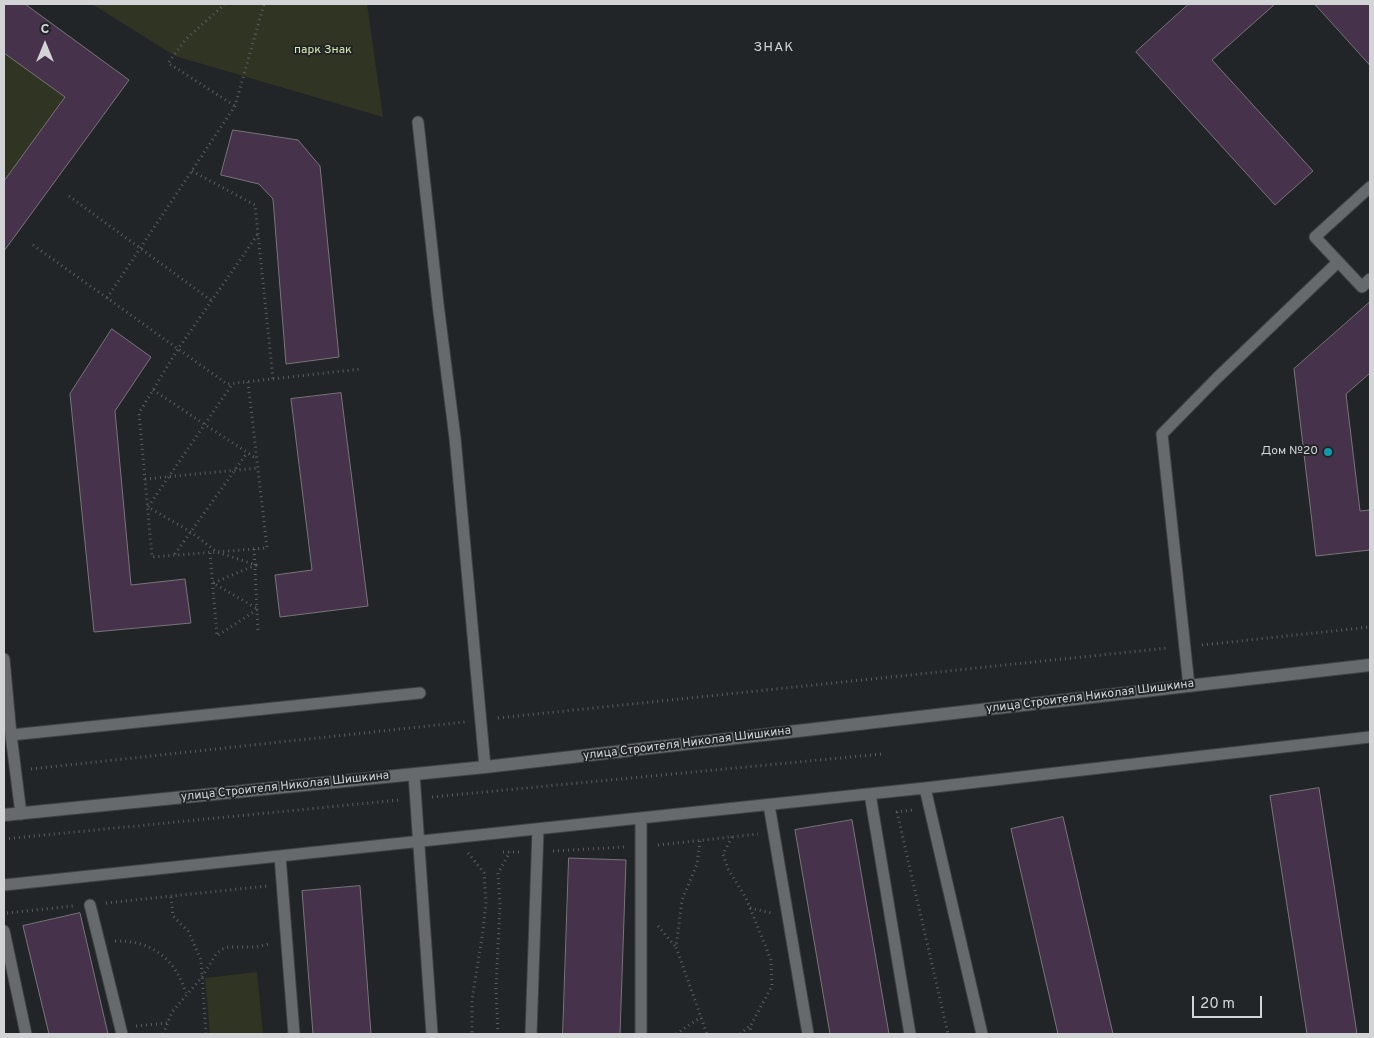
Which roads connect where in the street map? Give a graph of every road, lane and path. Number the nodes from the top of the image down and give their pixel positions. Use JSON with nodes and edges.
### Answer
{"nodes":[{"id":1,"x":225,"y":4,"type":"edge"},
{"id":2,"x":264,"y":4,"type":"edge"},
{"id":3,"x":235,"y":106,"type":"junction"},
{"id":4,"x":418,"y":122,"type":"dead end"},
{"id":5,"x":192,"y":171,"type":"junction"},
{"id":6,"x":1370,"y":187,"type":"edge"},
{"id":7,"x":69,"y":196,"type":"dead end"},
{"id":8,"x":258,"y":234,"type":"junction"},
{"id":9,"x":33,"y":245,"type":"dead end"},
{"id":10,"x":140,"y":248,"type":"junction"},
{"id":11,"x":1338,"y":262,"type":"junction"},
{"id":12,"x":1370,"y":279,"type":"edge"},
{"id":13,"x":106,"y":298,"type":"junction"},
{"id":14,"x":212,"y":301,"type":"junction"},
{"id":15,"x":178,"y":349,"type":"junction"},
{"id":16,"x":361,"y":369,"type":"dead end"},
{"id":17,"x":273,"y":379,"type":"junction"},
{"id":18,"x":248,"y":382,"type":"junction"},
{"id":19,"x":233,"y":384,"type":"junction"},
{"id":20,"x":153,"y":390,"type":"junction"},
{"id":21,"x":205,"y":425,"type":"junction"},
{"id":22,"x":247,"y":453,"type":"junction"},
{"id":23,"x":257,"y":459,"type":"junction"},
{"id":24,"x":258,"y":468,"type":"junction"},
{"id":25,"x":235,"y":470,"type":"junction"},
{"id":26,"x":169,"y":476,"type":"junction"},
{"id":27,"x":145,"y":479,"type":"junction"},
{"id":28,"x":148,"y":507,"type":"junction"},
{"id":29,"x":191,"y":532,"type":"junction"},
{"id":30,"x":254,"y":549,"type":"junction"},
{"id":31,"x":210,"y":552,"type":"junction"},
{"id":32,"x":217,"y":552,"type":"junction"},
{"id":33,"x":174,"y":555,"type":"junction"},
{"id":34,"x":256,"y":566,"type":"junction"},
{"id":35,"x":212,"y":584,"type":"junction"},
{"id":36,"x":258,"y":609,"type":"junction"},
{"id":37,"x":1370,"y":627,"type":"edge"},
{"id":38,"x":258,"y":631,"type":"dead end"},
{"id":39,"x":1192,"y":646,"type":"dead end"},
{"id":40,"x":1172,"y":648,"type":"dead end"},
{"id":41,"x":4,"y":659,"type":"edge"},
{"id":42,"x":1370,"y":665,"type":"edge"},
{"id":43,"x":1189,"y":686,"type":"junction"},
{"id":44,"x":420,"y":693,"type":"dead end"},
{"id":45,"x":481,"y":720,"type":"junction"},
{"id":46,"x":11,"y":735,"type":"junction"},
{"id":47,"x":1370,"y":737,"type":"edge"},
{"id":48,"x":882,"y":754,"type":"dead end"},
{"id":49,"x":485,"y":767,"type":"junction"},
{"id":50,"x":16,"y":770,"type":"junction"},
{"id":51,"x":414,"y":774,"type":"junction"},
{"id":52,"x":925,"y":788,"type":"junction"},
{"id":53,"x":870,"y":794,"type":"junction"},
{"id":54,"x":417,"y":799,"type":"junction"},
{"id":55,"x":769,"y":805,"type":"junction"},
{"id":56,"x":930,"y":807,"type":"junction"},
{"id":57,"x":873,"y":812,"type":"junction"},
{"id":58,"x":897,"y":812,"type":"junction"},
{"id":59,"x":21,"y":814,"type":"junction"},
{"id":60,"x":4,"y":815,"type":"edge"},
{"id":61,"x":641,"y":818,"type":"junction"},
{"id":62,"x":538,"y":829,"type":"junction"},
{"id":63,"x":774,"y":832,"type":"junction"},
{"id":64,"x":732,"y":838,"type":"junction"},
{"id":65,"x":4,"y":839,"type":"edge"},
{"id":66,"x":700,"y":841,"type":"junction"},
{"id":67,"x":420,"y":842,"type":"junction"},
{"id":68,"x":641,"y":846,"type":"junction"},
{"id":69,"x":510,"y":852,"type":"dead end"},
{"id":70,"x":468,"y":853,"type":"dead end"},
{"id":71,"x":280,"y":856,"type":"junction"},
{"id":72,"x":4,"y":885,"type":"edge"},
{"id":73,"x":283,"y":885,"type":"junction"},
{"id":74,"x":170,"y":896,"type":"junction"},
{"id":75,"x":90,"y":905,"type":"junction"},
{"id":76,"x":4,"y":913,"type":"edge"},
{"id":77,"x":4,"y":931,"type":"edge"},
{"id":78,"x":287,"y":940,"type":"junction"},
{"id":79,"x":100,"y":945,"type":"junction"},
{"id":80,"x":202,"y":977,"type":"junction"},
{"id":81,"x":186,"y":994,"type":"junction"},
{"id":82,"x":701,"y":1017,"type":"junction"},
{"id":83,"x":168,"y":1022,"type":"junction"},
{"id":84,"x":751,"y":1024,"type":"junction"},
{"id":85,"x":121,"y":1032,"type":"edge"},
{"id":86,"x":26,"y":1034,"type":"edge"},
{"id":87,"x":163,"y":1034,"type":"edge"},
{"id":88,"x":206,"y":1034,"type":"edge"},
{"id":89,"x":294,"y":1034,"type":"edge"},
{"id":90,"x":432,"y":1034,"type":"edge"},
{"id":91,"x":472,"y":1034,"type":"edge"},
{"id":92,"x":498,"y":1034,"type":"edge"},
{"id":93,"x":531,"y":1034,"type":"edge"},
{"id":94,"x":641,"y":1034,"type":"edge"},
{"id":95,"x":676,"y":1034,"type":"edge"},
{"id":96,"x":707,"y":1034,"type":"edge"},
{"id":97,"x":740,"y":1034,"type":"edge"},
{"id":98,"x":750,"y":1034,"type":"edge"},
{"id":99,"x":808,"y":1034,"type":"edge"},
{"id":100,"x":910,"y":1034,"type":"edge"},
{"id":101,"x":948,"y":1034,"type":"edge"},
{"id":102,"x":982,"y":1034,"type":"edge"}],
"edges":[{"from":1,"to":3,"type":"path"},
{"from":2,"to":3,"type":"path"},
{"from":3,"to":5,"type":"path"},
{"from":4,"to":45,"type":"lane"},
{"from":5,"to":8,"type":"path"},
{"from":5,"to":10,"type":"path"},
{"from":6,"to":11,"type":"lane"},
{"from":7,"to":10,"type":"path"},
{"from":8,"to":14,"type":"path"},
{"from":8,"to":17,"type":"path"},
{"from":9,"to":13,"type":"path"},
{"from":10,"to":13,"type":"path"},
{"from":10,"to":14,"type":"path"},
{"from":11,"to":12,"type":"lane"},
{"from":11,"to":43,"type":"lane"},
{"from":13,"to":15,"type":"path"},
{"from":14,"to":15,"type":"path"},
{"from":15,"to":19,"type":"path"},
{"from":15,"to":20,"type":"path"},
{"from":16,"to":17,"type":"path"},
{"from":17,"to":18,"type":"path"},
{"from":18,"to":19,"type":"path"},
{"from":18,"to":23,"type":"path"},
{"from":19,"to":21,"type":"path"},
{"from":20,"to":21,"type":"path"},
{"from":20,"to":27,"type":"path"},
{"from":21,"to":22,"type":"path"},
{"from":21,"to":26,"type":"path"},
{"from":22,"to":23,"type":"path"},
{"from":22,"to":25,"type":"path"},
{"from":23,"to":24,"type":"path"},
{"from":24,"to":25,"type":"path"},
{"from":24,"to":30,"type":"path"},
{"from":25,"to":26,"type":"path"},
{"from":25,"to":29,"type":"path"},
{"from":26,"to":27,"type":"path"},
{"from":26,"to":28,"type":"path"},
{"from":27,"to":28,"type":"path"},
{"from":28,"to":29,"type":"path"},
{"from":28,"to":33,"type":"path"},
{"from":29,"to":32,"type":"path"},
{"from":29,"to":33,"type":"path"},
{"from":30,"to":32,"type":"path"},
{"from":30,"to":34,"type":"path"},
{"from":31,"to":32,"type":"path"},
{"from":31,"to":33,"type":"path"},
{"from":31,"to":35,"type":"path"},
{"from":32,"to":34,"type":"path"},
{"from":34,"to":35,"type":"path"},
{"from":34,"to":36,"type":"path"},
{"from":35,"to":36,"type":"path"},
{"from":35,"to":36,"type":"path"},
{"from":36,"to":38,"type":"path"},
{"from":37,"to":39,"type":"path"},
{"from":40,"to":45,"type":"path"},
{"from":41,"to":46,"type":"lane"},
{"from":42,"to":43,"type":"street","name":"улица Строителя Николая Шишкина"},
{"from":43,"to":49,"type":"street","name":"улица Строителя Николая Шишкина"},
{"from":44,"to":46,"type":"lane"},
{"from":45,"to":49,"type":"lane"},
{"from":45,"to":50,"type":"path"},
{"from":46,"to":50,"type":"lane"},
{"from":47,"to":52,"type":"lane"},
{"from":48,"to":54,"type":"path"},
{"from":49,"to":51,"type":"street","name":"улица Строителя Николая Шишкина"},
{"from":50,"to":59,"type":"lane"},
{"from":51,"to":54,"type":"lane"},
{"from":51,"to":59,"type":"street","name":"улица Строителя Николая Шишкина"},
{"from":52,"to":53,"type":"lane"},
{"from":52,"to":56,"type":"lane"},
{"from":53,"to":55,"type":"lane"},
{"from":53,"to":57,"type":"lane"},
{"from":54,"to":65,"type":"path"},
{"from":54,"to":67,"type":"lane"},
{"from":55,"to":61,"type":"lane"},
{"from":55,"to":63,"type":"lane"},
{"from":56,"to":58,"type":"path"},
{"from":56,"to":102,"type":"lane"},
{"from":57,"to":58,"type":"path"},
{"from":57,"to":100,"type":"lane"},
{"from":58,"to":101,"type":"path"},
{"from":59,"to":60,"type":"street","name":"улица Строителя Николая Шишкина"},
{"from":61,"to":62,"type":"lane"},
{"from":61,"to":68,"type":"lane"},
{"from":62,"to":67,"type":"lane"},
{"from":62,"to":93,"type":"lane"},
{"from":63,"to":64,"type":"path"},
{"from":63,"to":99,"type":"lane"},
{"from":64,"to":66,"type":"path"},
{"from":64,"to":84,"type":"path"},
{"from":66,"to":68,"type":"path"},
{"from":66,"to":82,"type":"path"},
{"from":67,"to":71,"type":"lane"},
{"from":67,"to":90,"type":"lane"},
{"from":68,"to":94,"type":"lane"},
{"from":69,"to":92,"type":"path"},
{"from":70,"to":91,"type":"path"},
{"from":71,"to":72,"type":"lane"},
{"from":71,"to":73,"type":"lane"},
{"from":73,"to":74,"type":"path"},
{"from":73,"to":78,"type":"lane"},
{"from":74,"to":75,"type":"path"},
{"from":74,"to":80,"type":"path"},
{"from":75,"to":76,"type":"path"},
{"from":75,"to":79,"type":"lane"},
{"from":77,"to":86,"type":"lane"},
{"from":78,"to":80,"type":"path"},
{"from":78,"to":89,"type":"lane"},
{"from":79,"to":81,"type":"path"},
{"from":79,"to":85,"type":"lane"},
{"from":80,"to":81,"type":"path"},
{"from":80,"to":88,"type":"path"},
{"from":81,"to":83,"type":"path"},
{"from":82,"to":95,"type":"path"},
{"from":82,"to":96,"type":"path"},
{"from":83,"to":85,"type":"path"},
{"from":83,"to":87,"type":"path"},
{"from":84,"to":97,"type":"path"},
{"from":84,"to":98,"type":"path"}]}
